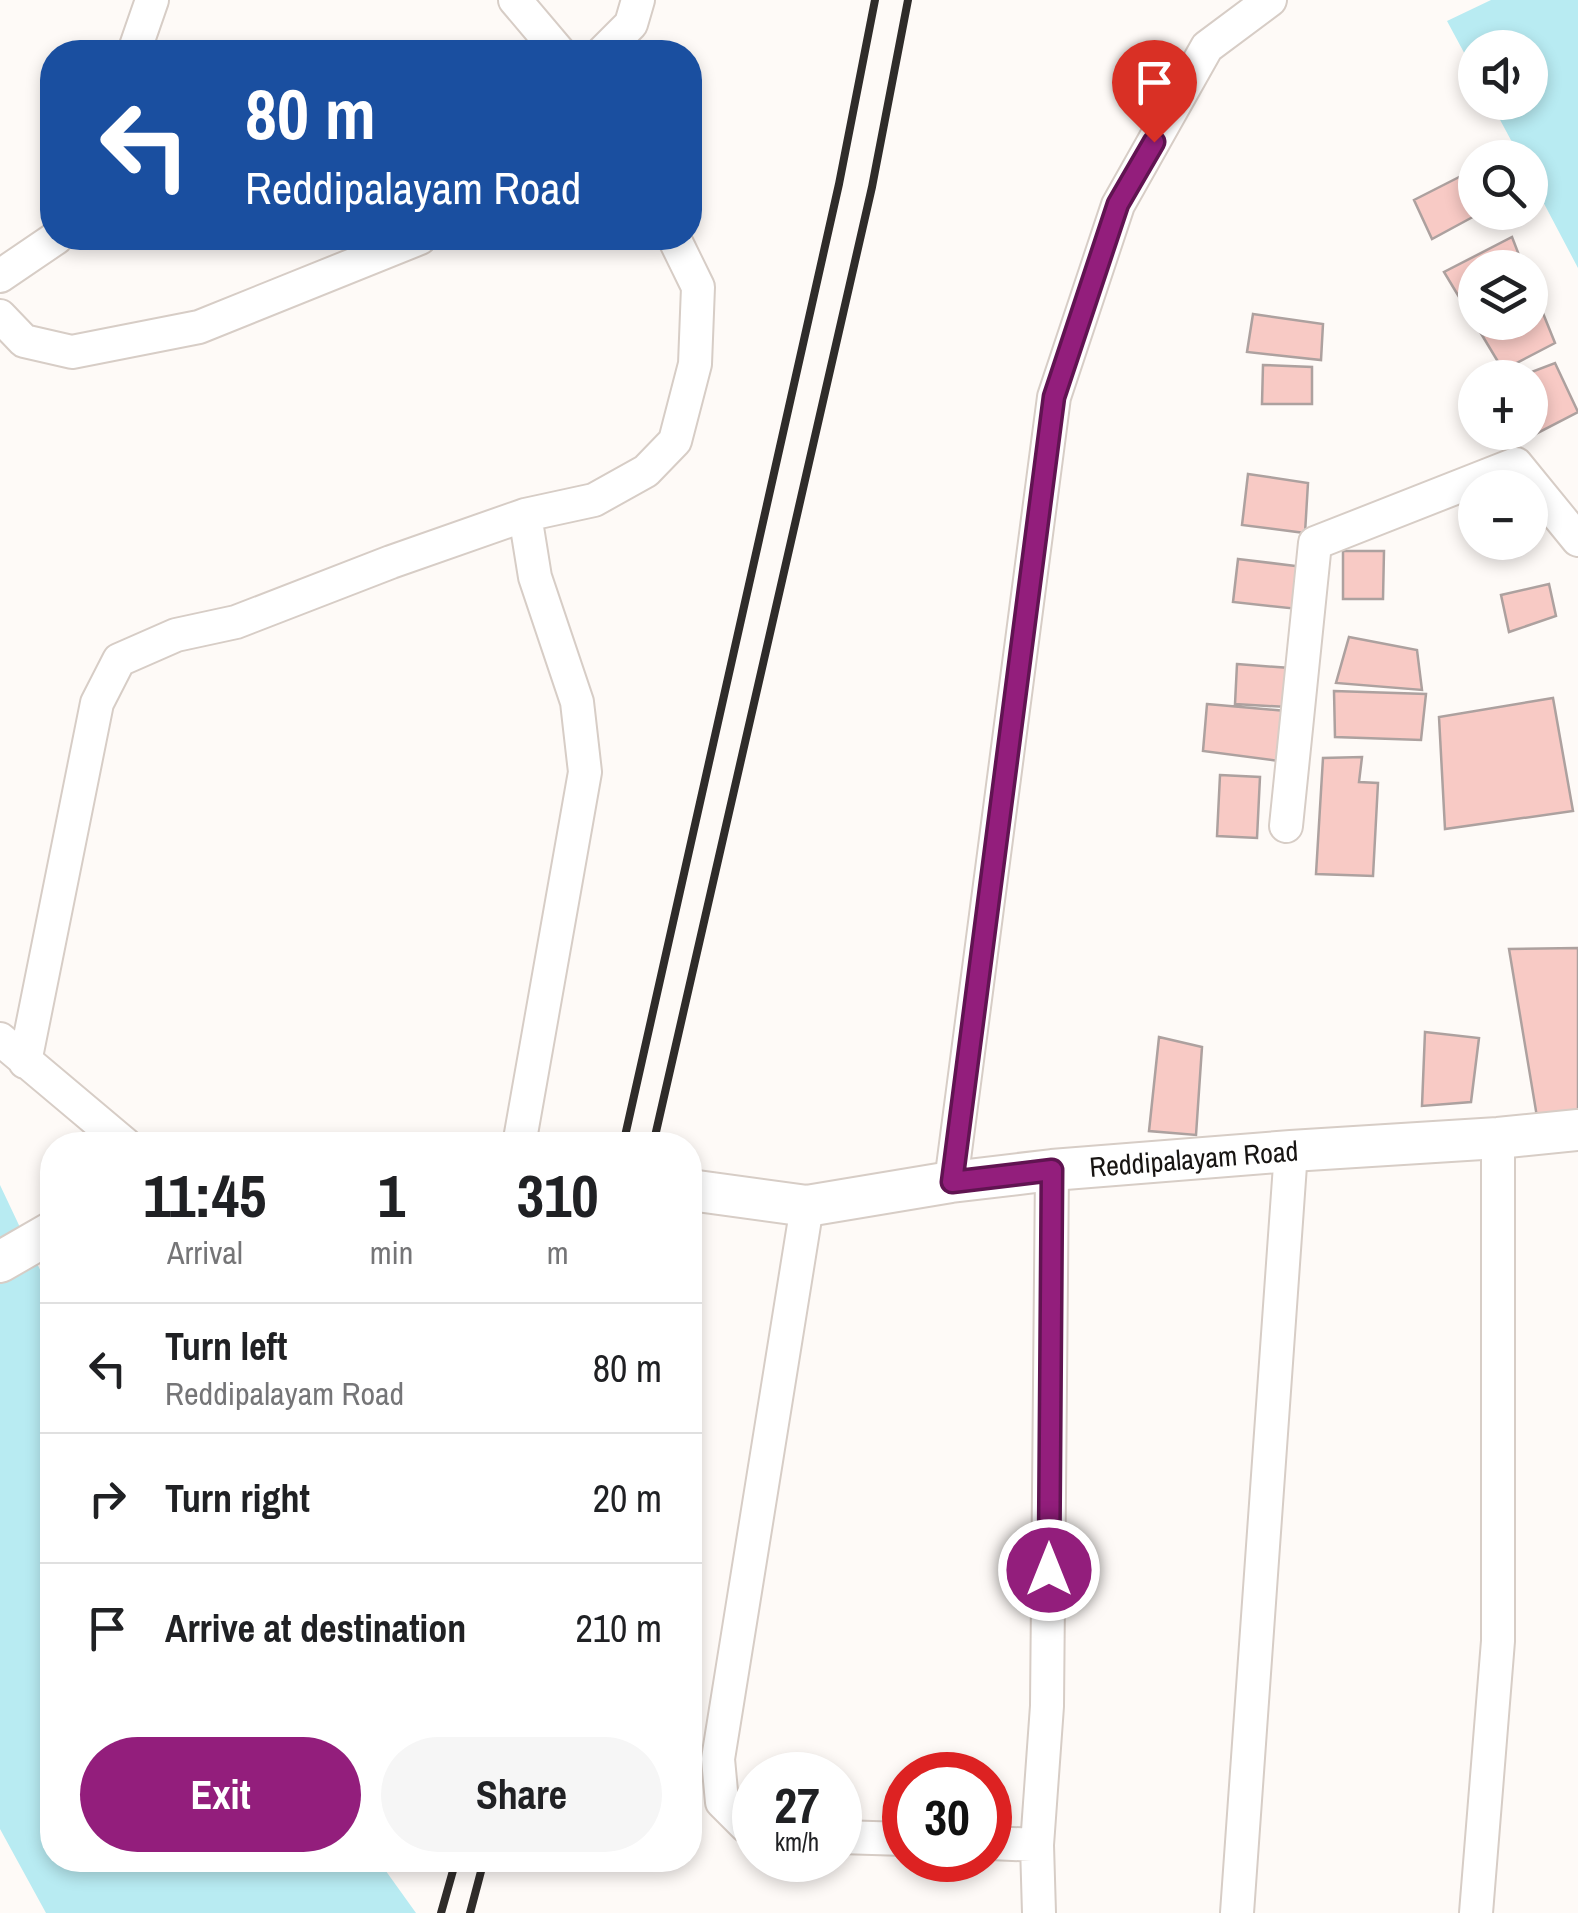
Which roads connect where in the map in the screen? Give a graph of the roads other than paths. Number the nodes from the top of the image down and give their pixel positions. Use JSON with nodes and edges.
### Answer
{"nodes":[{"id":1,"x":152,"y":0,"type":"edge"},
{"id":2,"x":515,"y":0,"type":"edge"},
{"id":3,"x":638,"y":0,"type":"edge"},
{"id":4,"x":1270,"y":0,"type":"edge"},
{"id":5,"x":138,"y":40,"type":"edge"},
{"id":6,"x":550,"y":40,"type":"edge"},
{"id":7,"x":615,"y":40,"type":"edge"},
{"id":8,"x":40,"y":249,"type":"edge"},
{"id":9,"x":390,"y":250,"type":"edge"},
{"id":10,"x":680,"y":250,"type":"edge"},
{"id":11,"x":0,"y":276,"type":"edge"},
{"id":12,"x":0,"y":316,"type":"edge"},
{"id":13,"x":526,"y":516,"type":"junction"},
{"id":14,"x":1578,"y":540,"type":"edge"},
{"id":15,"x":1286,"y":826,"type":"dead end"},
{"id":16,"x":0,"y":1039,"type":"edge"},
{"id":17,"x":25,"y":1062,"type":"junction"},
{"id":18,"x":1578,"y":1130,"type":"edge"},
{"id":19,"x":110,"y":1132,"type":"edge"},
{"id":20,"x":521,"y":1132,"type":"edge"},
{"id":21,"x":1498,"y":1138,"type":"junction"},
{"id":22,"x":1291,"y":1150,"type":"junction"},
{"id":23,"x":1052,"y":1170,"type":"junction"},
{"id":24,"x":952,"y":1182,"type":"junction"},
{"id":25,"x":702,"y":1192,"type":"edge"},
{"id":26,"x":807,"y":1206,"type":"junction"},
{"id":27,"x":40,"y":1239,"type":"edge"},
{"id":28,"x":0,"y":1262,"type":"edge"},
{"id":29,"x":732,"y":1812,"type":"edge"},
{"id":30,"x":1012,"y":1844,"type":"edge"},
{"id":31,"x":1037,"y":1845,"type":"junction"},
{"id":32,"x":1039,"y":1913,"type":"edge"},
{"id":33,"x":1237,"y":1913,"type":"edge"},
{"id":34,"x":1476,"y":1913,"type":"edge"}],
"edges":[{"from":1,"to":5,"type":"street"},
{"from":2,"to":6,"type":"street"},
{"from":3,"to":7,"type":"street"},
{"from":4,"to":24,"type":"street"},
{"from":8,"to":11,"type":"street"},
{"from":9,"to":12,"type":"street"},
{"from":10,"to":13,"type":"street"},
{"from":13,"to":17,"type":"street"},
{"from":13,"to":20,"type":"street"},
{"from":14,"to":15,"type":"street"},
{"from":16,"to":17,"type":"street"},
{"from":17,"to":19,"type":"street"},
{"from":18,"to":21,"type":"street","name":"Reddipalayam Road"},
{"from":21,"to":22,"type":"street","name":"Reddipalayam Road"},
{"from":21,"to":34,"type":"street"},
{"from":22,"to":23,"type":"street","name":"Reddipalayam Road"},
{"from":22,"to":33,"type":"street"},
{"from":23,"to":24,"type":"street","name":"Reddipalayam Road"},
{"from":23,"to":31,"type":"street"},
{"from":24,"to":26,"type":"street","name":"Reddipalayam Road"},
{"from":25,"to":26,"type":"street","name":"Reddipalayam Road"},
{"from":26,"to":29,"type":"street"},
{"from":27,"to":28,"type":"street"},
{"from":30,"to":31,"type":"street"},
{"from":31,"to":32,"type":"street"}]}
